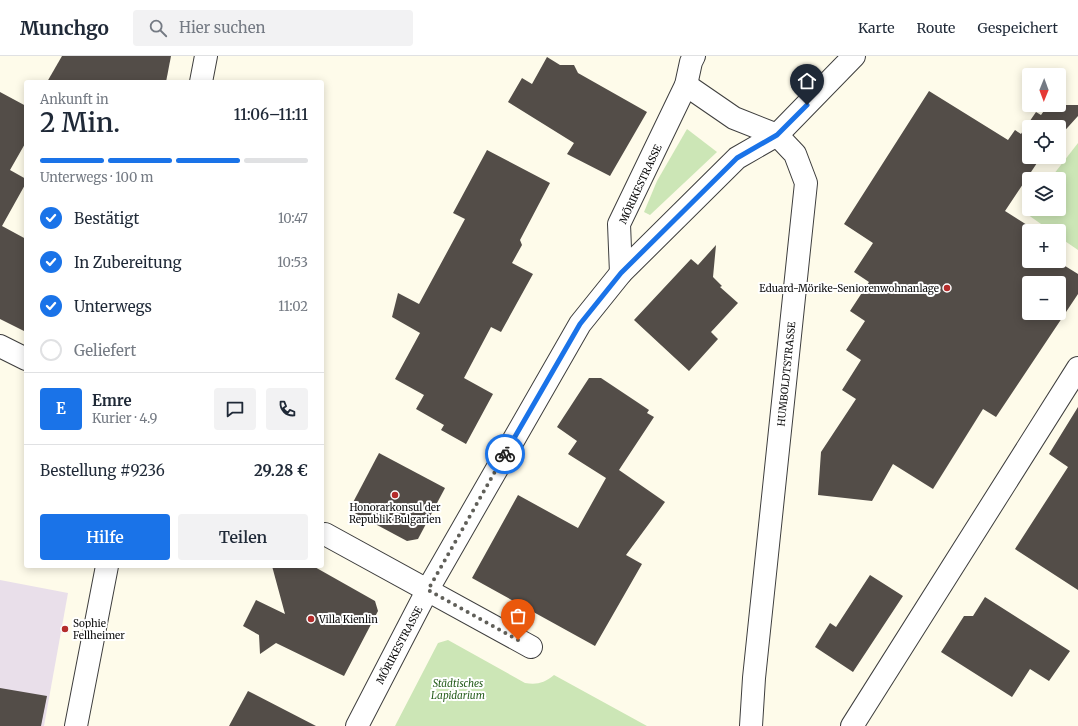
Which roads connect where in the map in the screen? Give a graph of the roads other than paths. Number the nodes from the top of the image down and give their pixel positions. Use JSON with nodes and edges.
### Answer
{"nodes":[{"id":1,"x":206,"y":56,"type":"edge"},
{"id":2,"x":694,"y":56,"type":"edge"},
{"id":3,"x":854,"y":56,"type":"edge"},
{"id":4,"x":201,"y":80,"type":"edge"},
{"id":5,"x":686,"y":85,"type":"junction"},
{"id":6,"x":777,"y":135,"type":"junction"},
{"id":7,"x":621,"y":273,"type":"junction"},
{"id":8,"x":0,"y":346,"type":"edge"},
{"id":9,"x":24,"y":358,"type":"edge"},
{"id":10,"x":1078,"y":368,"type":"edge"},
{"id":11,"x":324,"y":534,"type":"dead end"},
{"id":12,"x":107,"y":568,"type":"edge"},
{"id":13,"x":428,"y":590,"type":"junction"},
{"id":14,"x":531,"y":647,"type":"dead end"},
{"id":15,"x":76,"y":726,"type":"edge"},
{"id":16,"x":357,"y":726,"type":"edge"},
{"id":17,"x":751,"y":726,"type":"edge"},
{"id":18,"x":852,"y":726,"type":"edge"}],
"edges":[{"from":1,"to":4,"type":"street"},
{"from":2,"to":5,"type":"street","name":"MÖRIKESTRASSE"},
{"from":3,"to":6,"type":"street"},
{"from":5,"to":6,"type":"street","name":"HUMBOLDTSTRASSE"},
{"from":5,"to":7,"type":"street","name":"MÖRIKESTRASSE"},
{"from":6,"to":7,"type":"street"},
{"from":6,"to":17,"type":"street","name":"HUMBOLDTSTRASSE"},
{"from":7,"to":13,"type":"street","name":"MÖRIKESTRASSE"},
{"from":8,"to":9,"type":"street"},
{"from":10,"to":18,"type":"street"},
{"from":11,"to":13,"type":"street"},
{"from":12,"to":15,"type":"street"},
{"from":13,"to":14,"type":"street"},
{"from":13,"to":16,"type":"street","name":"MÖRIKESTRASSE"}]}
